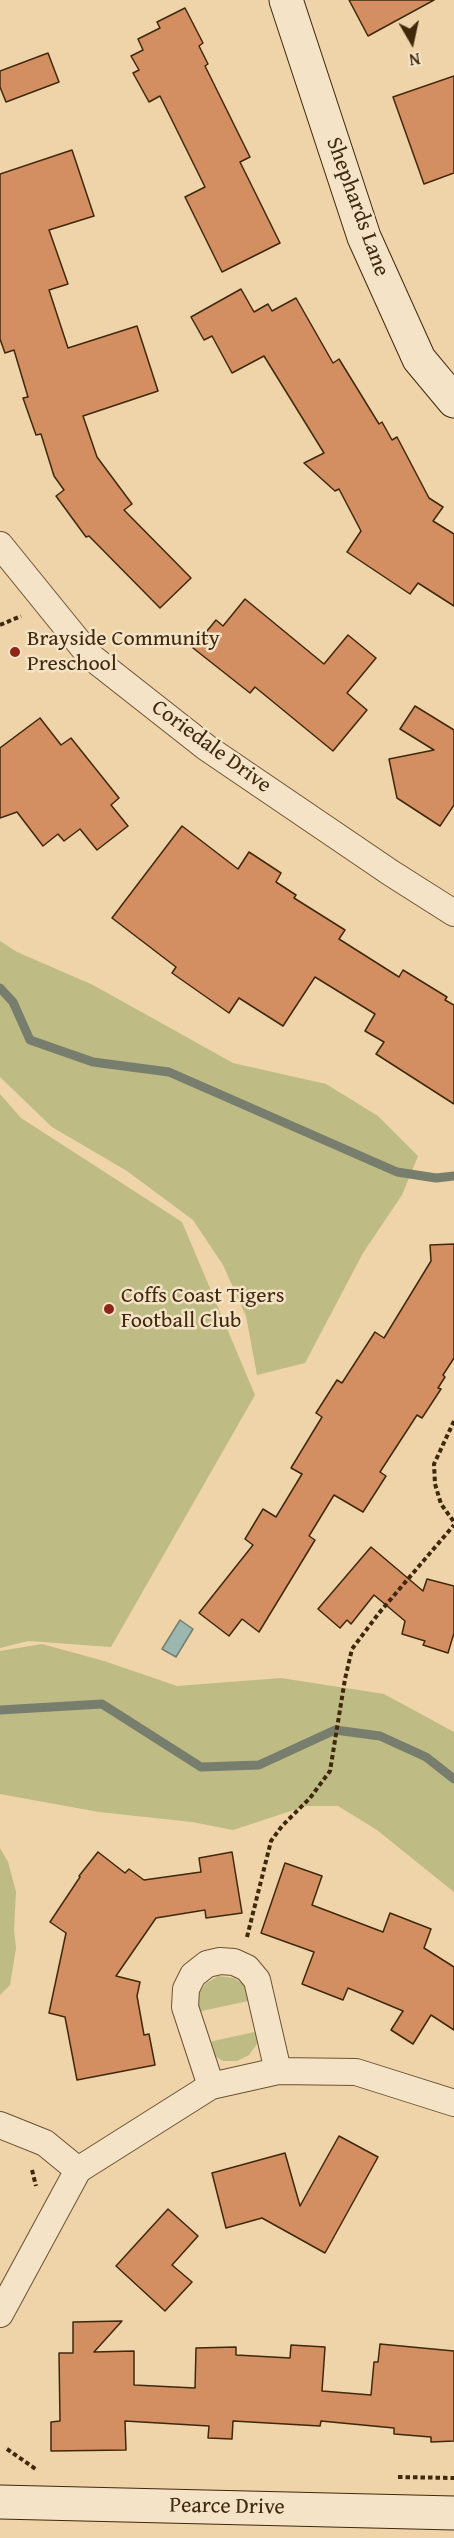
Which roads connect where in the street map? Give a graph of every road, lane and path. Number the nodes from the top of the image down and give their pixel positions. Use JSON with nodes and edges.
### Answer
{"nodes":[{"id":1,"x":286,"y":0,"type":"edge"},
{"id":2,"x":454,"y":401,"type":"edge"},
{"id":3,"x":0,"y":545,"type":"edge"},
{"id":4,"x":454,"y":913,"type":"edge"},
{"id":5,"x":454,"y":1421,"type":"edge"},
{"id":6,"x":454,"y":1523,"type":"edge"},
{"id":7,"x":245,"y":1946,"type":"dead end"},
{"id":8,"x":278,"y":2071,"type":"junction"},
{"id":9,"x":211,"y":2086,"type":"junction"},
{"id":10,"x":454,"y":2103,"type":"edge"},
{"id":11,"x":0,"y":2125,"type":"edge"},
{"id":12,"x":78,"y":2170,"type":"junction"},
{"id":13,"x":0,"y":2314,"type":"edge"},
{"id":14,"x":0,"y":2502,"type":"edge"},
{"id":15,"x":454,"y":2513,"type":"edge"}],
"edges":[{"from":1,"to":2,"type":"street","name":"Shephards Lane"},
{"from":3,"to":4,"type":"street","name":"Coriedale Drive"},
{"from":5,"to":6,"type":"path"},
{"from":6,"to":7,"type":"path"},
{"from":8,"to":9,"type":"street"},
{"from":8,"to":9,"type":"street"},
{"from":8,"to":10,"type":"street"},
{"from":9,"to":12,"type":"street"},
{"from":11,"to":12,"type":"street"},
{"from":12,"to":13,"type":"street"},
{"from":14,"to":15,"type":"street","name":"Pearce Drive"}]}
